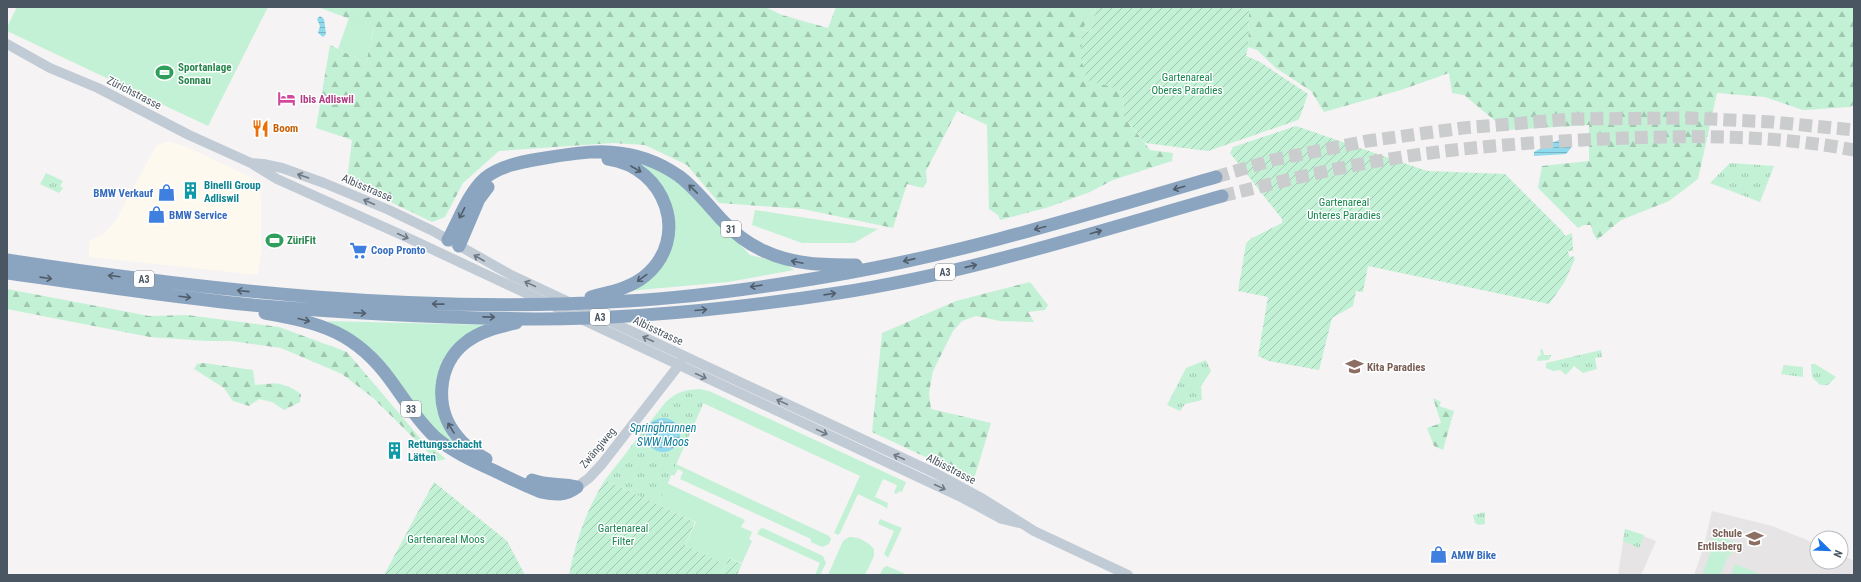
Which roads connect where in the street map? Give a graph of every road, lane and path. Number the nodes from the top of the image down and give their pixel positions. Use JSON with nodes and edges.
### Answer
{"nodes":[{"id":1,"x":7,"y":44,"type":"edge"},
{"id":2,"x":251,"y":163,"type":"junction"},
{"id":3,"x":282,"y":168,"type":"joint"},
{"id":4,"x":1216,"y":177,"type":"tunnel mouth"},
{"id":5,"x":277,"y":180,"type":"joint"},
{"id":6,"x":1222,"y":196,"type":"tunnel mouth"},
{"id":7,"x":454,"y":243,"type":"junction"},
{"id":8,"x":444,"y":256,"type":"junction"},
{"id":9,"x":7,"y":260,"type":"edge"},
{"id":10,"x":892,"y":264,"type":"junction"},
{"id":11,"x":7,"y":273,"type":"edge"},
{"id":12,"x":213,"y":300,"type":"junction"},
{"id":13,"x":566,"y":303,"type":"junction"},
{"id":14,"x":528,"y":319,"type":"junction"},
{"id":15,"x":683,"y":356,"type":"junction"},
{"id":16,"x":679,"y":365,"type":"junction"},
{"id":17,"x":577,"y":487,"type":"junction"},
{"id":18,"x":1019,"y":523,"type":"junction"},
{"id":19,"x":1128,"y":575,"type":"edge"}],
"edges":[{"from":1,"to":2,"type":"main road","name":"Zürichstrasse"},
{"from":2,"to":3,"type":"main road","name":"Zürichstrasse"},
{"from":2,"to":5,"type":"main road","name":"Zürichstrasse"},
{"from":7,"to":3,"type":"main road","name":"Albisstrasse","one_way":true},
{"from":4,"to":10,"type":"highway","number":"A3","one_way":true},
{"from":5,"to":8,"type":"main road","name":"Albisstrasse","one_way":true},
{"from":14,"to":6,"type":"highway","number":"A3","one_way":true},
{"from":7,"to":8,"type":"main road"},
{"from":10,"to":7,"type":"highway","number":"31","one_way":true},
{"from":7,"to":13,"type":"highway","one_way":true},
{"from":15,"to":7,"type":"main road","name":"Albisstrasse","one_way":true},
{"from":8,"to":16,"type":"main road","name":"Albisstrasse"},
{"from":13,"to":9,"type":"highway","number":"A3","one_way":true},
{"from":10,"to":13,"type":"highway","number":"A3","one_way":true},
{"from":11,"to":12,"type":"highway","number":"A3","one_way":true},
{"from":12,"to":14,"type":"highway","number":"A3","one_way":true},
{"from":12,"to":17,"type":"highway","number":"33","one_way":true},
{"from":17,"to":14,"type":"highway","one_way":true},
{"from":15,"to":16,"type":"main road","name":"Zwängiweg"},
{"from":18,"to":15,"type":"main road","name":"Albisstrasse","one_way":true},
{"from":16,"to":17,"type":"main road","name":"Zwängiweg"},
{"from":16,"to":18,"type":"main road","name":"Albisstrasse","one_way":true},
{"from":18,"to":19,"type":"main road","name":"Albisstrasse"}]}
